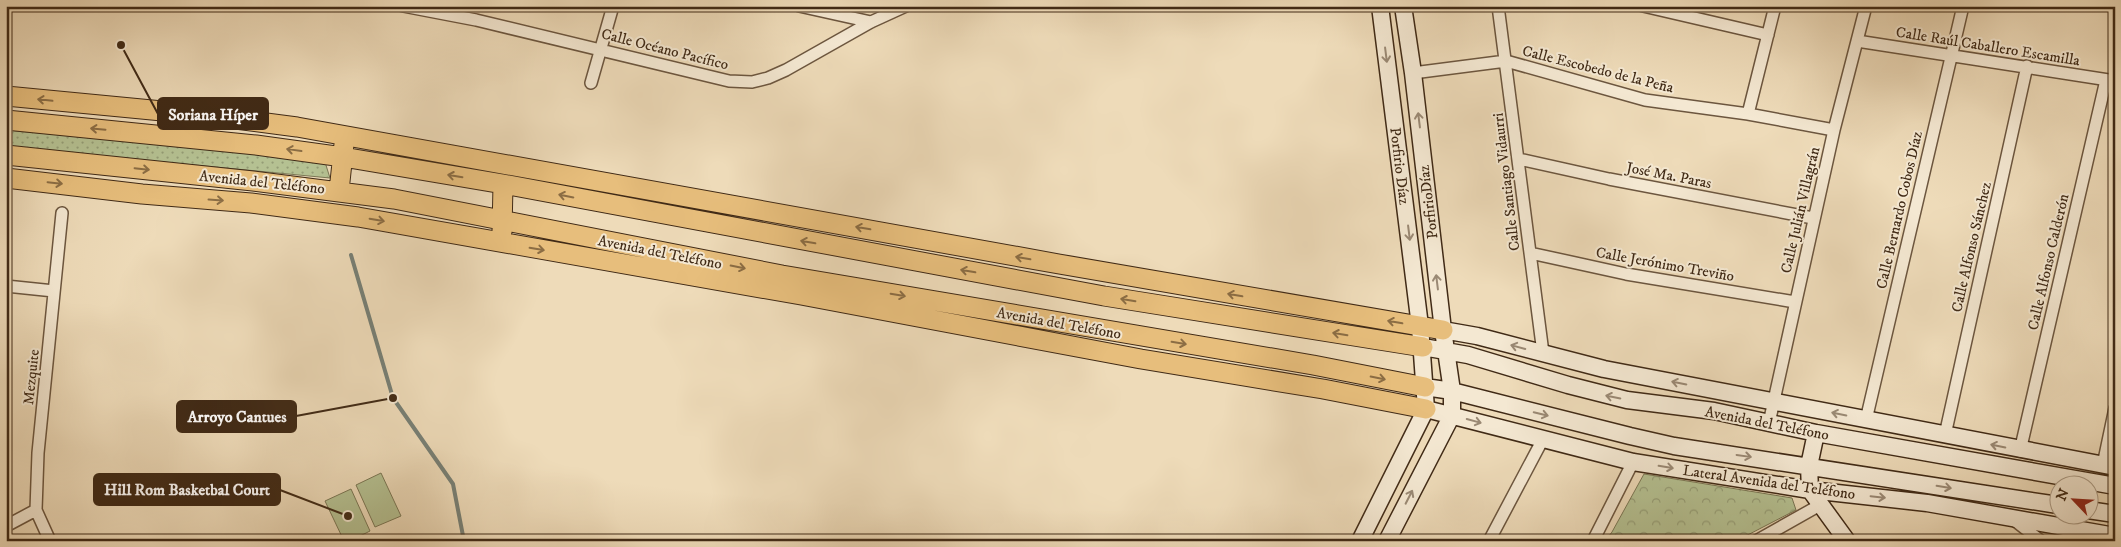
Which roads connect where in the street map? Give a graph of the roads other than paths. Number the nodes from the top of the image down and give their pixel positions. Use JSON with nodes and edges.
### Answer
{"nodes":[{"id":1,"x":403,"y":6,"type":"edge"},
{"id":2,"x":613,"y":6,"type":"edge"},
{"id":3,"x":799,"y":6,"type":"edge"},
{"id":4,"x":906,"y":6,"type":"edge"},
{"id":5,"x":1380,"y":6,"type":"edge"},
{"id":6,"x":1403,"y":6,"type":"edge"},
{"id":7,"x":1498,"y":6,"type":"edge"},
{"id":8,"x":1643,"y":6,"type":"edge"},
{"id":9,"x":1775,"y":6,"type":"edge"},
{"id":10,"x":1866,"y":6,"type":"edge"},
{"id":11,"x":1963,"y":6,"type":"edge"},
{"id":12,"x":823,"y":9,"type":"edge"},
{"id":13,"x":1684,"y":12,"type":"edge"},
{"id":14,"x":871,"y":22,"type":"junction"},
{"id":15,"x":1768,"y":35,"type":"junction"},
{"id":16,"x":1857,"y":41,"type":"junction"},
{"id":17,"x":600,"y":49,"type":"junction"},
{"id":18,"x":1952,"y":55,"type":"junction"},
{"id":19,"x":1506,"y":61,"type":"junction"},
{"id":20,"x":2027,"y":66,"type":"junction"},
{"id":21,"x":1413,"y":73,"type":"junction"},
{"id":22,"x":2110,"y":80,"type":"edge"},
{"id":23,"x":592,"y":82,"type":"dead end"},
{"id":24,"x":6,"y":96,"type":"edge"},
{"id":25,"x":128,"y":109,"type":"junction"},
{"id":26,"x":1748,"y":114,"type":"junction"},
{"id":27,"x":6,"y":120,"type":"edge"},
{"id":28,"x":1834,"y":130,"type":"junction"},
{"id":29,"x":128,"y":132,"type":"junction"},
{"id":30,"x":345,"y":135,"type":"junction"},
{"id":31,"x":383,"y":142,"type":"junction"},
{"id":32,"x":8,"y":156,"type":"edge"},
{"id":33,"x":343,"y":157,"type":"junction"},
{"id":34,"x":1519,"y":159,"type":"junction"},
{"id":35,"x":378,"y":164,"type":"junction"},
{"id":36,"x":7,"y":178,"type":"edge"},
{"id":37,"x":503,"y":184,"type":"junction"},
{"id":38,"x":339,"y":191,"type":"junction"},
{"id":39,"x":62,"y":213,"type":"dead end"},
{"id":40,"x":1813,"y":218,"type":"junction"},
{"id":41,"x":502,"y":221,"type":"junction"},
{"id":42,"x":502,"y":243,"type":"junction"},
{"id":43,"x":1530,"y":253,"type":"junction"},
{"id":44,"x":1059,"y":264,"type":"junction"},
{"id":45,"x":6,"y":286,"type":"edge"},
{"id":46,"x":1056,"y":287,"type":"junction"},
{"id":47,"x":54,"y":291,"type":"junction"},
{"id":48,"x":1795,"y":302,"type":"junction"},
{"id":49,"x":1420,"y":326,"type":"junction"},
{"id":50,"x":1443,"y":330,"type":"junction"},
{"id":51,"x":1147,"y":338,"type":"junction"},
{"id":52,"x":1423,"y":347,"type":"junction"},
{"id":53,"x":1446,"y":352,"type":"junction"},
{"id":54,"x":1543,"y":353,"type":"junction"},
{"id":55,"x":1141,"y":359,"type":"junction"},
{"id":56,"x":1425,"y":387,"type":"junction"},
{"id":57,"x":1452,"y":391,"type":"junction"},
{"id":58,"x":1774,"y":400,"type":"junction"},
{"id":59,"x":2115,"y":408,"type":"edge"},
{"id":60,"x":1426,"y":409,"type":"junction"},
{"id":61,"x":1452,"y":415,"type":"junction"},
{"id":62,"x":1866,"y":420,"type":"junction"},
{"id":63,"x":1769,"y":423,"type":"junction"},
{"id":64,"x":1816,"y":433,"type":"junction"},
{"id":65,"x":1946,"y":435,"type":"junction"},
{"id":66,"x":1543,"y":438,"type":"junction"},
{"id":67,"x":2020,"y":451,"type":"junction"},
{"id":68,"x":2055,"y":457,"type":"junction"},
{"id":69,"x":1633,"y":462,"type":"junction"},
{"id":70,"x":1809,"y":466,"type":"junction"},
{"id":71,"x":2109,"y":466,"type":"edge"},
{"id":72,"x":2052,"y":474,"type":"joint"},
{"id":73,"x":2098,"y":483,"type":"edge"},
{"id":74,"x":2115,"y":486,"type":"edge"},
{"id":75,"x":1810,"y":490,"type":"junction"},
{"id":76,"x":2048,"y":503,"type":"edge"},
{"id":77,"x":1820,"y":505,"type":"junction"},
{"id":78,"x":36,"y":510,"type":"junction"},
{"id":79,"x":2098,"y":511,"type":"edge"},
{"id":80,"x":2115,"y":514,"type":"edge"},
{"id":81,"x":2008,"y":516,"type":"junction"},
{"id":82,"x":6,"y":526,"type":"edge"},
{"id":83,"x":2115,"y":536,"type":"edge"},
{"id":84,"x":50,"y":541,"type":"edge"},
{"id":85,"x":1360,"y":541,"type":"edge"},
{"id":86,"x":1387,"y":541,"type":"edge"},
{"id":87,"x":1489,"y":541,"type":"edge"},
{"id":88,"x":1593,"y":541,"type":"edge"},
{"id":89,"x":1756,"y":541,"type":"edge"},
{"id":90,"x":1847,"y":541,"type":"edge"},
{"id":91,"x":2041,"y":541,"type":"edge"}],
"edges":[{"from":1,"to":17,"type":"street","name":"Calle Océano Pacífico"},
{"from":2,"to":17,"type":"street"},
{"from":3,"to":12,"type":"street"},
{"from":4,"to":14,"type":"street","name":"Calle Océano Pacífico"},
{"from":5,"to":49,"type":"street","name":"Porfirio Díaz","one_way":true},
{"from":6,"to":21,"type":"street","name":"PorfirioDíaz"},
{"from":7,"to":19,"type":"street","name":"Calle Santiago Vidaurri"},
{"from":8,"to":13,"type":"street"},
{"from":9,"to":15,"type":"street"},
{"from":10,"to":16,"type":"street","name":"Calle Julián Villagrán"},
{"from":11,"to":18,"type":"street","name":"Calle Bernardo Cobos Díaz"},
{"from":12,"to":14,"type":"street"},
{"from":13,"to":15,"type":"street"},
{"from":14,"to":17,"type":"street","name":"Calle Océano Pacífico"},
{"from":15,"to":26,"type":"street"},
{"from":16,"to":18,"type":"street","name":"Calle Raúl Caballero Escamilla"},
{"from":16,"to":28,"type":"street","name":"Calle Julián Villagrán"},
{"from":17,"to":23,"type":"street"},
{"from":18,"to":20,"type":"street","name":"Calle Raúl Caballero Escamilla"},
{"from":18,"to":62,"type":"street","name":"Calle Bernardo Cobos Díaz"},
{"from":19,"to":21,"type":"street","name":"Calle Escobedo de la Peña"},
{"from":19,"to":26,"type":"street","name":"Calle Escobedo de la Peña"},
{"from":19,"to":34,"type":"street","name":"Calle Santiago Vidaurri"},
{"from":20,"to":22,"type":"street","name":"Calle Raúl Caballero Escamilla"},
{"from":20,"to":65,"type":"street","name":"Calle Alfonso Sánchez"},
{"from":50,"to":21,"type":"street","name":"PorfirioDíaz","one_way":true},
{"from":22,"to":67,"type":"street","name":"Calle Alfonso Calderón"},
{"from":25,"to":24,"type":"main road","one_way":true},
{"from":25,"to":29,"type":"main road"},
{"from":25,"to":30,"type":"main road"},
{"from":26,"to":28,"type":"street","name":"Calle Escobedo de la Peña"},
{"from":29,"to":27,"type":"main road","one_way":true},
{"from":28,"to":40,"type":"street","name":"Calle Julián Villagrán"},
{"from":33,"to":29,"type":"main road","one_way":true},
{"from":30,"to":31,"type":"main road"},
{"from":30,"to":33,"type":"main road"},
{"from":31,"to":35,"type":"main road"},
{"from":44,"to":31,"type":"main road","one_way":true},
{"from":32,"to":36,"type":"main road"},
{"from":32,"to":38,"type":"main road","name":"Avenida del Teléfono","one_way":true},
{"from":33,"to":35,"type":"main road"},
{"from":33,"to":38,"type":"main road"},
{"from":34,"to":40,"type":"street","name":"José Ma. Paras"},
{"from":34,"to":43,"type":"street","name":"Calle Santiago Vidaurri"},
{"from":37,"to":35,"type":"main road","one_way":true},
{"from":36,"to":42,"type":"main road","one_way":true},
{"from":37,"to":41,"type":"main road"},
{"from":46,"to":37,"type":"main road","one_way":true},
{"from":38,"to":41,"type":"main road","name":"Avenida del Teléfono"},
{"from":39,"to":47,"type":"street","name":"Mezquite"},
{"from":40,"to":48,"type":"street","name":"Calle Julián Villagrán"},
{"from":41,"to":42,"type":"main road"},
{"from":41,"to":51,"type":"main road","name":"Avenida del Teléfono","one_way":true},
{"from":42,"to":55,"type":"main road","one_way":true},
{"from":43,"to":48,"type":"street","name":"Calle Jerónimo Treviño"},
{"from":43,"to":54,"type":"street","name":"Calle Santiago Vidaurri"},
{"from":44,"to":46,"type":"main road"},
{"from":49,"to":44,"type":"main road","one_way":true},
{"from":45,"to":47,"type":"street"},
{"from":52,"to":46,"type":"main road","one_way":true},
{"from":47,"to":78,"type":"street","name":"Mezquite"},
{"from":48,"to":58,"type":"street","name":"Calle Julián Villagrán"},
{"from":49,"to":50,"type":"main road"},
{"from":49,"to":52,"type":"street","name":"Porfirio Díaz"},
{"from":50,"to":53,"type":"street","name":"PorfirioDíaz"},
{"from":54,"to":50,"type":"street","one_way":true},
{"from":51,"to":55,"type":"main road"},
{"from":51,"to":56,"type":"main road","name":"Avenida del Teléfono","one_way":true},
{"from":52,"to":53,"type":"street","name":"Avenida del Teléfono"},
{"from":52,"to":56,"type":"street","name":"Porfirio Díaz"},
{"from":53,"to":57,"type":"street","name":"PorfirioDíaz"},
{"from":63,"to":53,"type":"street","name":"Avenida del Teléfono","one_way":true},
{"from":58,"to":54,"type":"street","one_way":true},
{"from":55,"to":60,"type":"main road"},
{"from":56,"to":57,"type":"street"},
{"from":56,"to":60,"type":"street","name":"Porfirio Díaz"},
{"from":57,"to":61,"type":"street","name":"PorfirioDíaz"},
{"from":57,"to":70,"type":"street","one_way":true},
{"from":62,"to":58,"type":"street","one_way":true},
{"from":58,"to":63,"type":"street","name":"Calle Julián Villagrán"},
{"from":59,"to":71,"type":"street"},
{"from":60,"to":61,"type":"street","name":"Lateral Avenida del Teléfono"},
{"from":60,"to":85,"type":"street"},
{"from":61,"to":66,"type":"street","name":"Lateral Avenida del Teléfono","one_way":true},
{"from":86,"to":61,"type":"street","one_way":true},
{"from":62,"to":65,"type":"street"},
{"from":63,"to":64,"type":"street","name":"Avenida del Teléfono"},
{"from":64,"to":70,"type":"street"},
{"from":64,"to":72,"type":"street","name":"Avenida del Teléfono"},
{"from":67,"to":65,"type":"street","one_way":true},
{"from":66,"to":69,"type":"street","name":"Lateral Avenida del Teléfono"},
{"from":66,"to":87,"type":"street"},
{"from":67,"to":68,"type":"street"},
{"from":68,"to":71,"type":"street"},
{"from":68,"to":72,"type":"street"},
{"from":69,"to":75,"type":"street","name":"Lateral Avenida del Teléfono","one_way":true},
{"from":69,"to":88,"type":"street"},
{"from":70,"to":75,"type":"street"},
{"from":70,"to":76,"type":"street","one_way":true},
{"from":73,"to":74,"type":"street","name":"Avenida del Teléfono"},
{"from":75,"to":77,"type":"street"},
{"from":75,"to":81,"type":"street","name":"Lateral Avenida del Teléfono","one_way":true},
{"from":77,"to":89,"type":"street"},
{"from":77,"to":90,"type":"street"},
{"from":78,"to":82,"type":"street"},
{"from":78,"to":84,"type":"street","name":"Mezquite"},
{"from":79,"to":80,"type":"street"},
{"from":81,"to":83,"type":"street","name":"Lateral Avenida del Teléfono"},
{"from":81,"to":91,"type":"street"}]}
